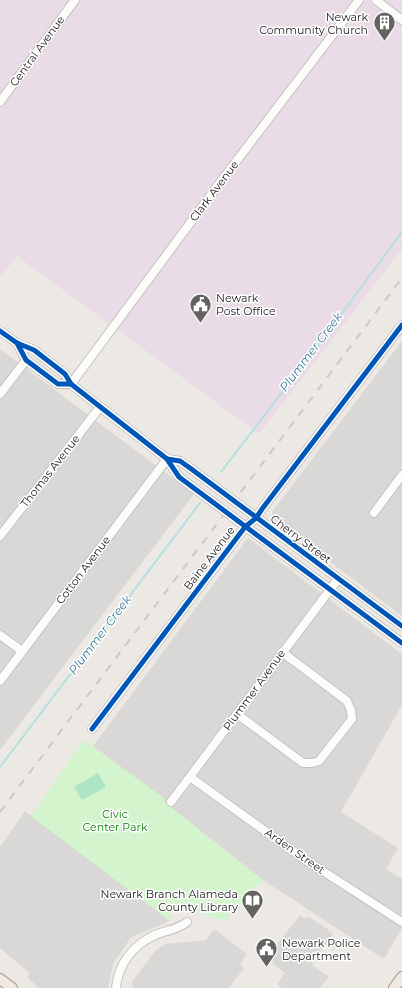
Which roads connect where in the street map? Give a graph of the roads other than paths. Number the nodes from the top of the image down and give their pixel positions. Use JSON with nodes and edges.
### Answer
{"nodes":[{"id":1,"x":75,"y":0,"type":"edge"},
{"id":2,"x":360,"y":0,"type":"edge"},
{"id":3,"x":376,"y":0,"type":"edge"},
{"id":4,"x":402,"y":20,"type":"edge"},
{"id":5,"x":0,"y":102,"type":"edge"},
{"id":6,"x":402,"y":325,"type":"edge"},
{"id":7,"x":0,"y":330,"type":"edge"},
{"id":8,"x":17,"y":343,"type":"junction"},
{"id":9,"x":26,"y":360,"type":"junction"},
{"id":10,"x":71,"y":384,"type":"junction"},
{"id":11,"x":0,"y":394,"type":"edge"},
{"id":12,"x":100,"y":407,"type":"junction"},
{"id":13,"x":167,"y":459,"type":"junction"},
{"id":14,"x":402,"y":475,"type":"edge"},
{"id":15,"x":374,"y":513,"type":"dead end"},
{"id":16,"x":256,"y":518,"type":"junction"},
{"id":17,"x":245,"y":527,"type":"junction"},
{"id":18,"x":0,"y":536,"type":"edge"},
{"id":19,"x":338,"y":579,"type":"junction"},
{"id":20,"x":329,"y":590,"type":"junction"},
{"id":21,"x":402,"y":626,"type":"edge"},
{"id":22,"x":0,"y":635,"type":"edge"},
{"id":23,"x":401,"y":641,"type":"edge"},
{"id":24,"x":22,"y":651,"type":"junction"},
{"id":25,"x":282,"y":652,"type":"junction"},
{"id":26,"x":0,"y":681,"type":"edge"},
{"id":27,"x":237,"y":714,"type":"junction"},
{"id":28,"x":92,"y":729,"type":"dead end"},
{"id":29,"x":190,"y":777,"type":"junction"},
{"id":30,"x":171,"y":802,"type":"dead end"},
{"id":31,"x":187,"y":922,"type":"dead end"},
{"id":32,"x":402,"y":922,"type":"edge"},
{"id":33,"x":402,"y":977,"type":"edge"},
{"id":34,"x":0,"y":979,"type":"edge"},
{"id":35,"x":12,"y":988,"type":"edge"},
{"id":36,"x":116,"y":988,"type":"edge"},
{"id":37,"x":394,"y":988,"type":"edge"}],
"edges":[{"from":1,"to":5,"type":"street","name":"Central Avenue"},
{"from":2,"to":10,"type":"street","name":"Clark Avenue"},
{"from":3,"to":4,"type":"street"},
{"from":6,"to":16,"type":"street","name":"Baine Avenue"},
{"from":7,"to":8,"type":"street","name":"Cherry Street"},
{"from":8,"to":9,"type":"street","name":"Cherry Street"},
{"from":8,"to":10,"type":"street","name":"Cherry Street"},
{"from":9,"to":10,"type":"street","name":"Cherry Street"},
{"from":9,"to":11,"type":"street"},
{"from":10,"to":12,"type":"street","name":"Cherry Street"},
{"from":12,"to":13,"type":"street","name":"Cherry Street"},
{"from":12,"to":18,"type":"street","name":"Thomas Avenue"},
{"from":13,"to":16,"type":"street","name":"Cherry Street"},
{"from":13,"to":17,"type":"street","name":"Cherry Street"},
{"from":13,"to":24,"type":"street","name":"Cotton Avenue"},
{"from":14,"to":15,"type":"street"},
{"from":16,"to":17,"type":"street","name":"Baine Avenue"},
{"from":16,"to":19,"type":"street","name":"Cherry Street"},
{"from":17,"to":20,"type":"street","name":"Cherry Street"},
{"from":17,"to":28,"type":"street","name":"Baine Avenue"},
{"from":19,"to":20,"type":"street","name":"Plummer Avenue"},
{"from":19,"to":21,"type":"street","name":"Cherry Street"},
{"from":20,"to":23,"type":"street","name":"Cherry Street"},
{"from":20,"to":25,"type":"street","name":"Plummer Avenue"},
{"from":22,"to":24,"type":"street"},
{"from":24,"to":26,"type":"street","name":"Cotton Avenue"},
{"from":25,"to":27,"type":"street","name":"Plummer Avenue"},
{"from":25,"to":27,"type":"street"},
{"from":27,"to":29,"type":"street","name":"Plummer Avenue"},
{"from":29,"to":30,"type":"street","name":"Plummer Avenue"},
{"from":29,"to":32,"type":"street","name":"Arden Street"},
{"from":31,"to":36,"type":"street"},
{"from":33,"to":37,"type":"main road"},
{"from":34,"to":35,"type":"main road"}]}
